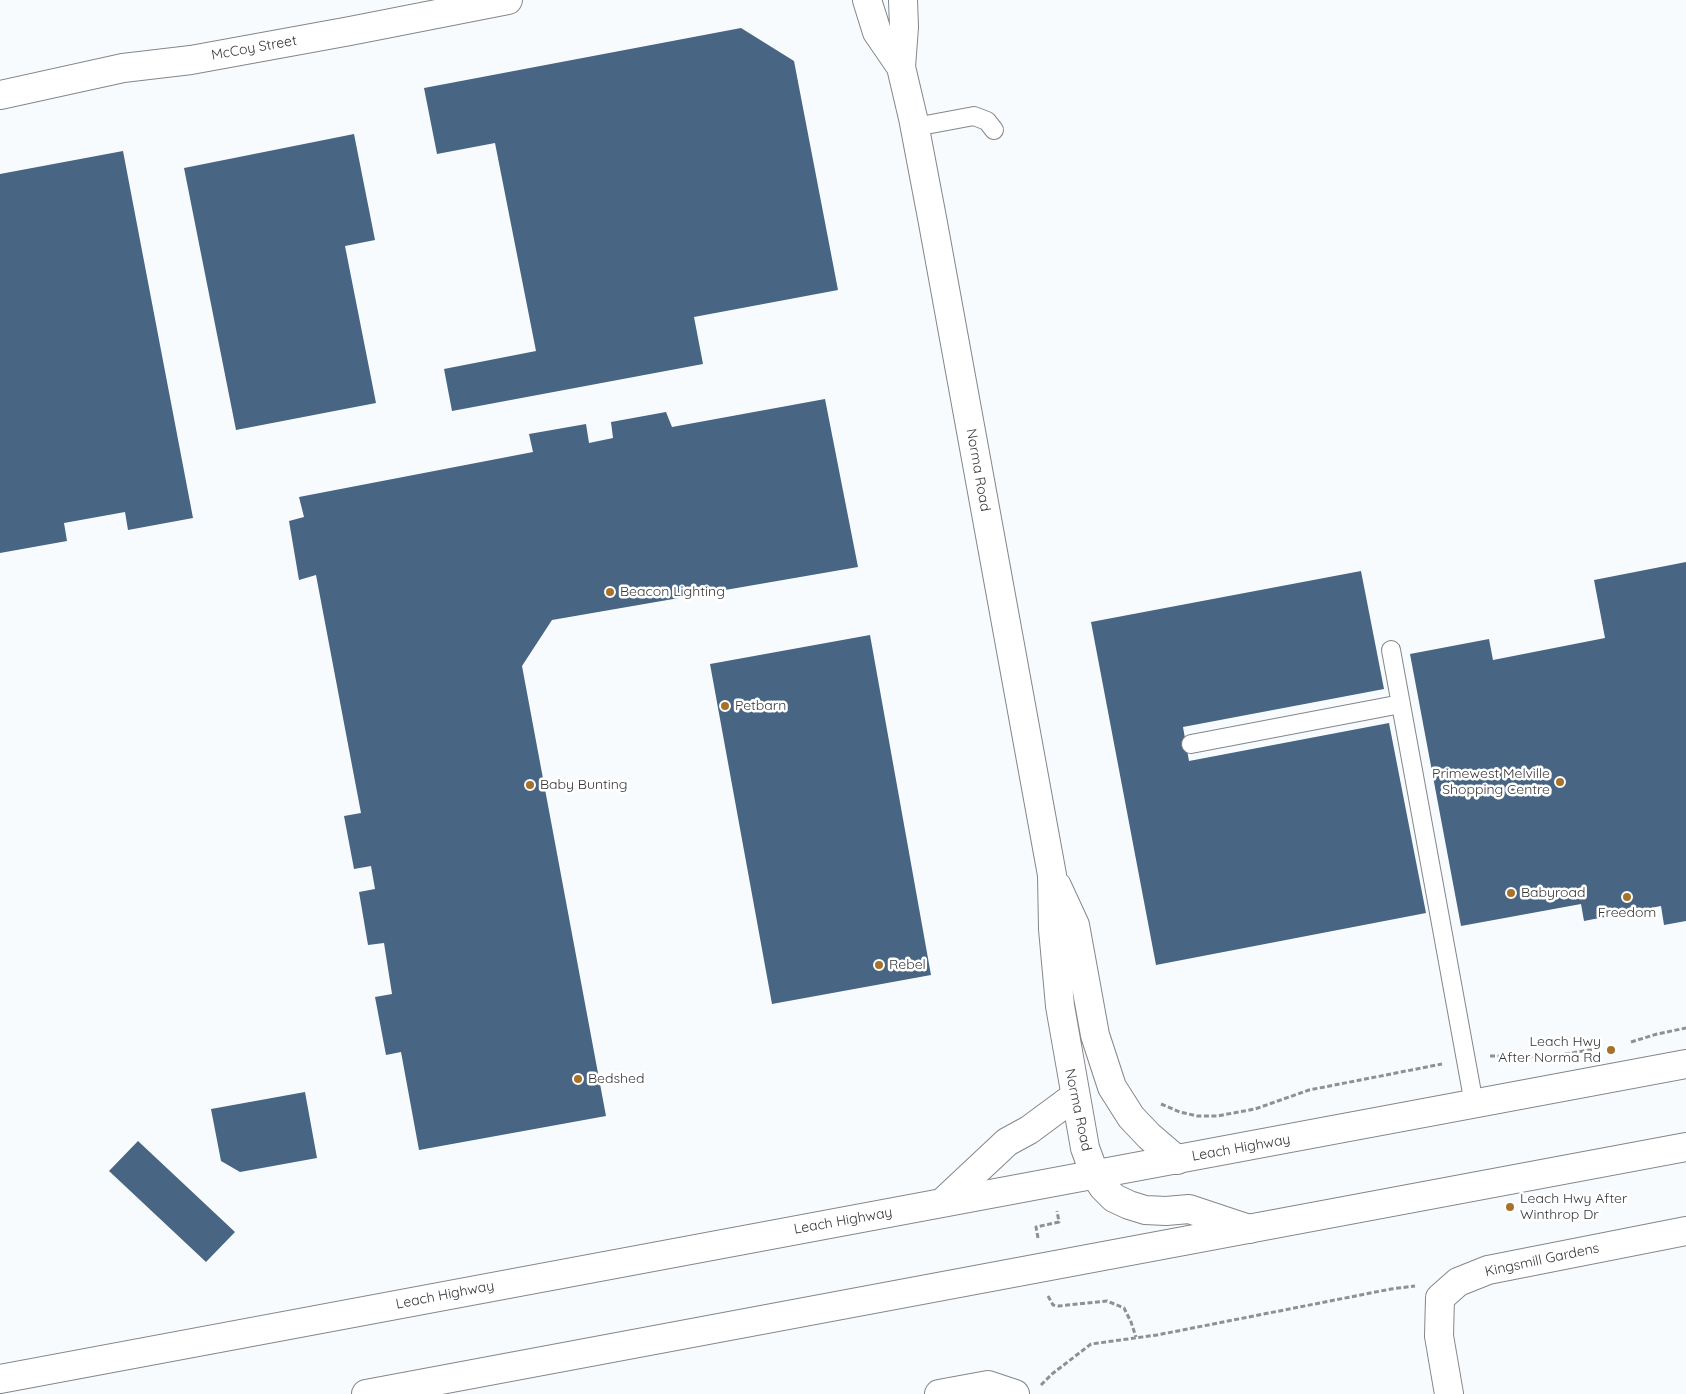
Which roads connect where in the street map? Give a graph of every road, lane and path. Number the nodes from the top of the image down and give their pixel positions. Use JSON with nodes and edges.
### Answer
{"nodes":[{"id":1,"x":508,"y":0,"type":"edge"},
{"id":2,"x":866,"y":0,"type":"edge"},
{"id":3,"x":903,"y":0,"type":"edge"},
{"id":4,"x":901,"y":67,"type":"junction"},
{"id":5,"x":0,"y":95,"type":"edge"},
{"id":6,"x":915,"y":127,"type":"junction"},
{"id":7,"x":994,"y":130,"type":"dead end"},
{"id":8,"x":1391,"y":650,"type":"dead end"},
{"id":9,"x":1401,"y":704,"type":"junction"},
{"id":10,"x":1191,"y":744,"type":"dead end"},
{"id":11,"x":1052,"y":875,"type":"junction"},
{"id":12,"x":1686,"y":1028,"type":"edge"},
{"id":13,"x":1622,"y":1044,"type":"dead end"},
{"id":14,"x":1604,"y":1047,"type":"dead end"},
{"id":15,"x":1465,"y":1059,"type":"junction"},
{"id":16,"x":1686,"y":1064,"type":"edge"},
{"id":17,"x":1074,"y":1096,"type":"junction"},
{"id":18,"x":1154,"y":1101,"type":"dead end"},
{"id":19,"x":1474,"y":1104,"type":"junction"},
{"id":20,"x":1686,"y":1147,"type":"edge"},
{"id":21,"x":1177,"y":1160,"type":"junction"},
{"id":22,"x":1094,"y":1175,"type":"junction"},
{"id":23,"x":943,"y":1202,"type":"junction"},
{"id":24,"x":1056,"y":1208,"type":"dead end"},
{"id":25,"x":1249,"y":1229,"type":"junction"},
{"id":26,"x":1686,"y":1231,"type":"edge"},
{"id":27,"x":1039,"y":1243,"type":"dead end"},
{"id":28,"x":1047,"y":1294,"type":"dead end"},
{"id":29,"x":1440,"y":1298,"type":"junction"},
{"id":30,"x":1136,"y":1337,"type":"junction"},
{"id":31,"x":0,"y":1379,"type":"edge"},
{"id":32,"x":1026,"y":1391,"type":"edge"},
{"id":33,"x":366,"y":1394,"type":"edge"},
{"id":34,"x":938,"y":1394,"type":"edge"},
{"id":35,"x":1449,"y":1394,"type":"edge"}],
"edges":[{"from":1,"to":5,"type":"main road","name":"McCoy Street"},
{"from":2,"to":4,"type":"main road","name":"Norma Road"},
{"from":3,"to":4,"type":"main road","name":"Norma Road"},
{"from":4,"to":6,"type":"main road","name":"Norma Road"},
{"from":6,"to":7,"type":"lane"},
{"from":6,"to":11,"type":"main road","name":"Norma Road"},
{"from":8,"to":9,"type":"lane"},
{"from":9,"to":10,"type":"lane"},
{"from":9,"to":15,"type":"lane"},
{"from":11,"to":17,"type":"main road","name":"Norma Road"},
{"from":11,"to":21,"type":"main road","name":"Norma Road"},
{"from":12,"to":13,"type":"path"},
{"from":14,"to":15,"type":"path"},
{"from":15,"to":18,"type":"path"},
{"from":15,"to":19,"type":"lane"},
{"from":16,"to":19,"type":"main road","name":"Leach Highway"},
{"from":17,"to":22,"type":"main road","name":"Norma Road"},
{"from":17,"to":23,"type":"main road"},
{"from":19,"to":21,"type":"main road","name":"Leach Highway"},
{"from":20,"to":25,"type":"main road"},
{"from":21,"to":22,"type":"main road","name":"Leach Highway"},
{"from":22,"to":23,"type":"main road","name":"Leach Highway"},
{"from":22,"to":25,"type":"main road","name":"Norma Road"},
{"from":23,"to":31,"type":"main road","name":"Leach Highway"},
{"from":24,"to":27,"type":"path"},
{"from":25,"to":33,"type":"main road"},
{"from":26,"to":29,"type":"main road","name":"Kingsmill Gardens"},
{"from":28,"to":30,"type":"path"},
{"from":29,"to":30,"type":"path"},
{"from":29,"to":35,"type":"main road"},
{"from":30,"to":32,"type":"path"},
{"from":32,"to":34,"type":"main road"}]}
